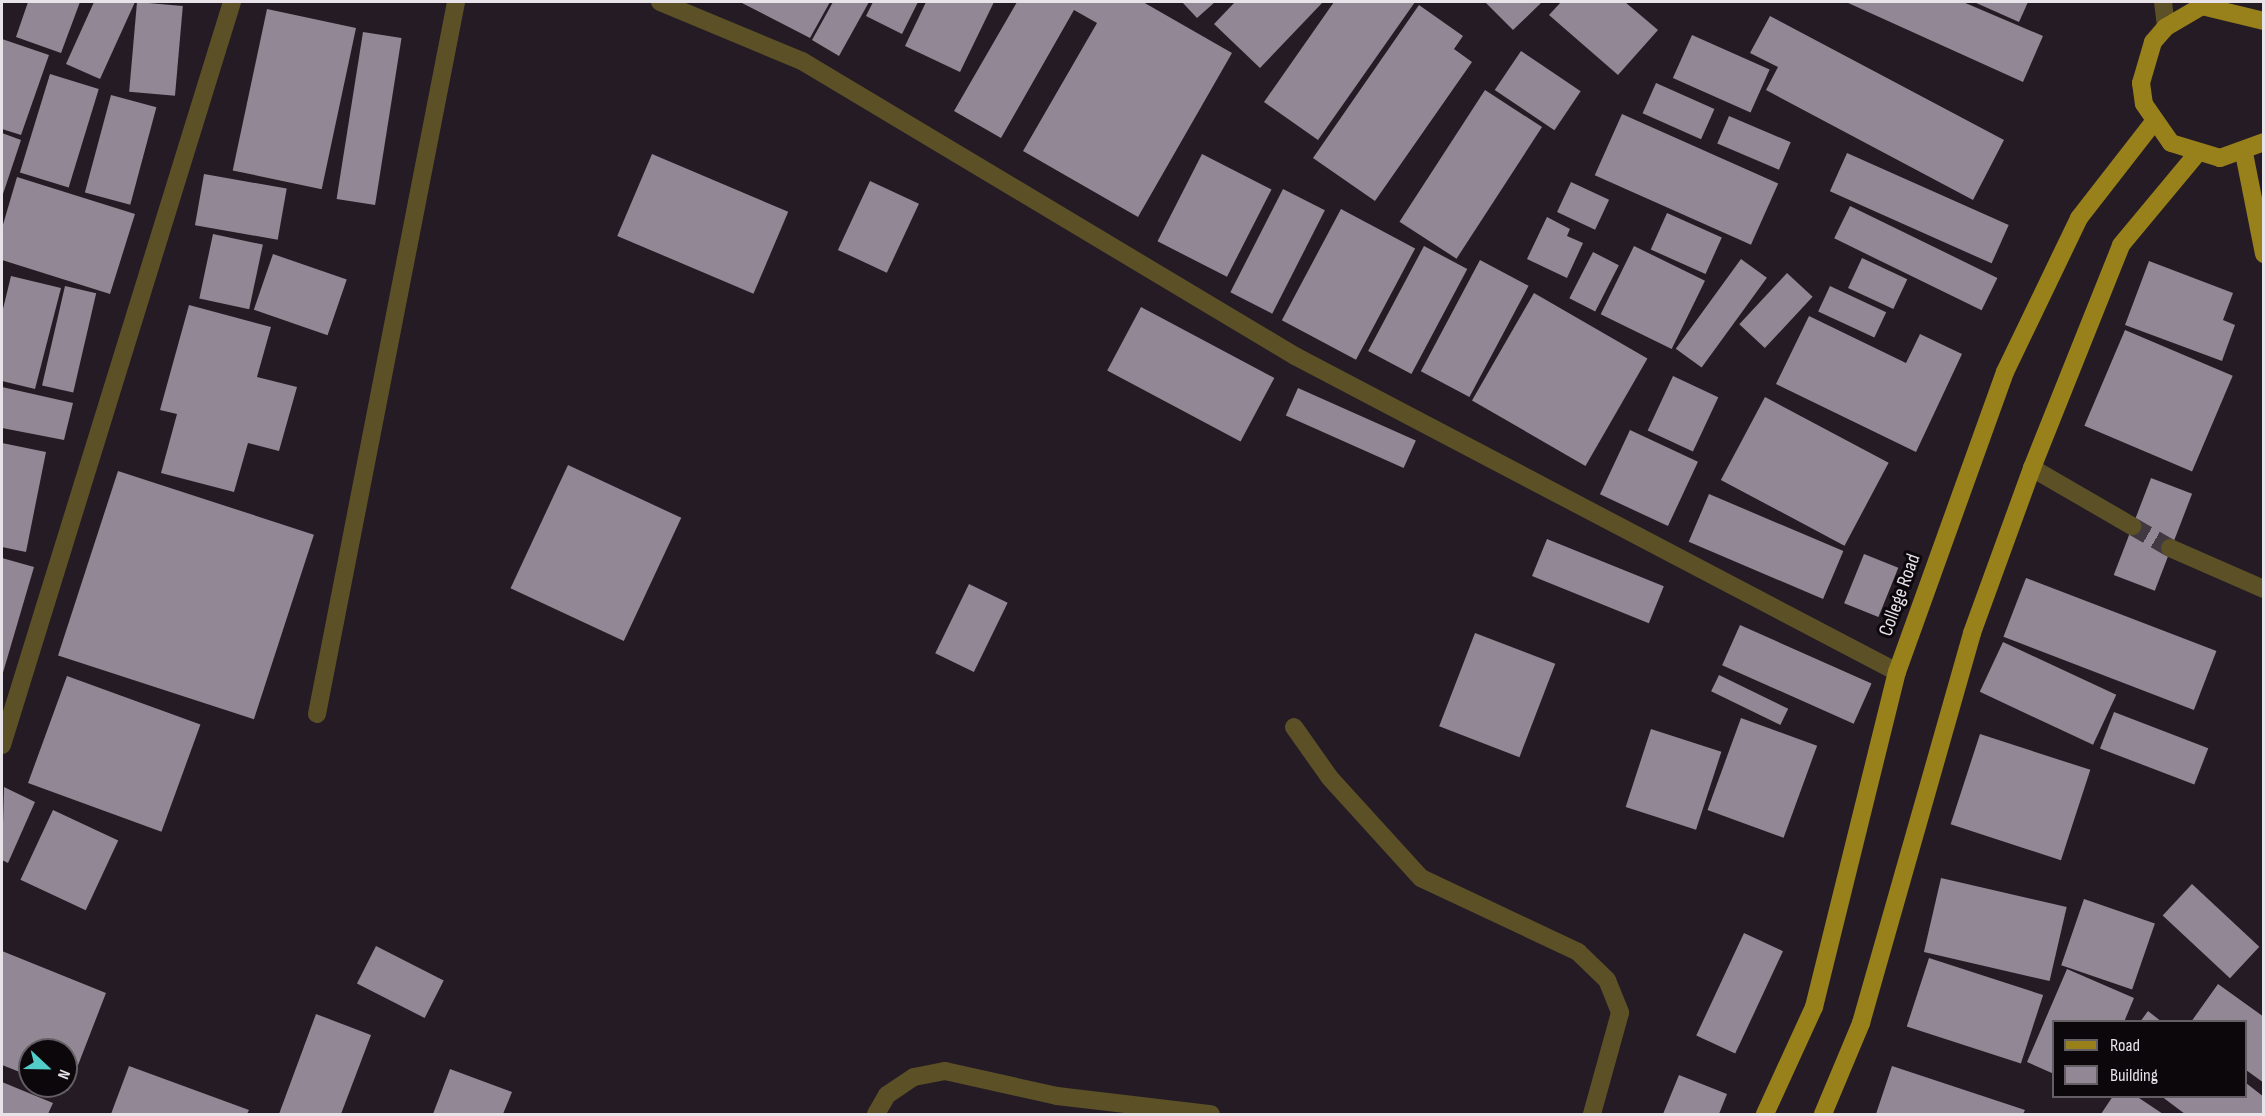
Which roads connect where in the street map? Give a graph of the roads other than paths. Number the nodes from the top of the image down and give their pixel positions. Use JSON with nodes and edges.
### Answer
{"nodes":[{"id":1,"x":232,"y":2,"type":"edge"},
{"id":2,"x":456,"y":2,"type":"edge"},
{"id":3,"x":660,"y":2,"type":"edge"},
{"id":4,"x":2163,"y":2,"type":"edge"},
{"id":5,"x":2260,"y":13,"type":"edge"},
{"id":6,"x":2166,"y":27,"type":"junction"},
{"id":7,"x":2153,"y":123,"type":"junction"},
{"id":8,"x":2264,"y":142,"type":"edge"},
{"id":9,"x":2244,"y":153,"type":"junction"},
{"id":10,"x":2196,"y":155,"type":"junction"},
{"id":11,"x":2264,"y":254,"type":"edge"},
{"id":12,"x":2032,"y":468,"type":"junction"},
{"id":13,"x":2132,"y":526,"type":"tunnel mouth"},
{"id":14,"x":2170,"y":548,"type":"tunnel mouth"},
{"id":15,"x":2264,"y":589,"type":"edge"},
{"id":16,"x":1897,"y":672,"type":"junction"},
{"id":17,"x":317,"y":714,"type":"dead end"},
{"id":18,"x":1294,"y":726,"type":"dead end"},
{"id":19,"x":2,"y":745,"type":"edge"},
{"id":20,"x":876,"y":1114,"type":"edge"},
{"id":21,"x":1211,"y":1114,"type":"edge"},
{"id":22,"x":1592,"y":1114,"type":"edge"},
{"id":23,"x":1765,"y":1114,"type":"edge"},
{"id":24,"x":1823,"y":1114,"type":"edge"}],
"edges":[{"from":1,"to":19,"type":"street"},
{"from":2,"to":17,"type":"street"},
{"from":3,"to":16,"type":"street"},
{"from":4,"to":6,"type":"street"},
{"from":5,"to":6,"type":"main road"},
{"from":6,"to":7,"type":"main road"},
{"from":7,"to":10,"type":"main road"},
{"from":7,"to":16,"type":"main road","name":"College Road"},
{"from":8,"to":9,"type":"main road"},
{"from":9,"to":10,"type":"main road"},
{"from":9,"to":11,"type":"main road"},
{"from":10,"to":12,"type":"main road"},
{"from":12,"to":13,"type":"street"},
{"from":12,"to":24,"type":"main road"},
{"from":14,"to":15,"type":"street"},
{"from":16,"to":23,"type":"main road","name":"College Road"},
{"from":18,"to":22,"type":"street"},
{"from":20,"to":21,"type":"street"}]}
